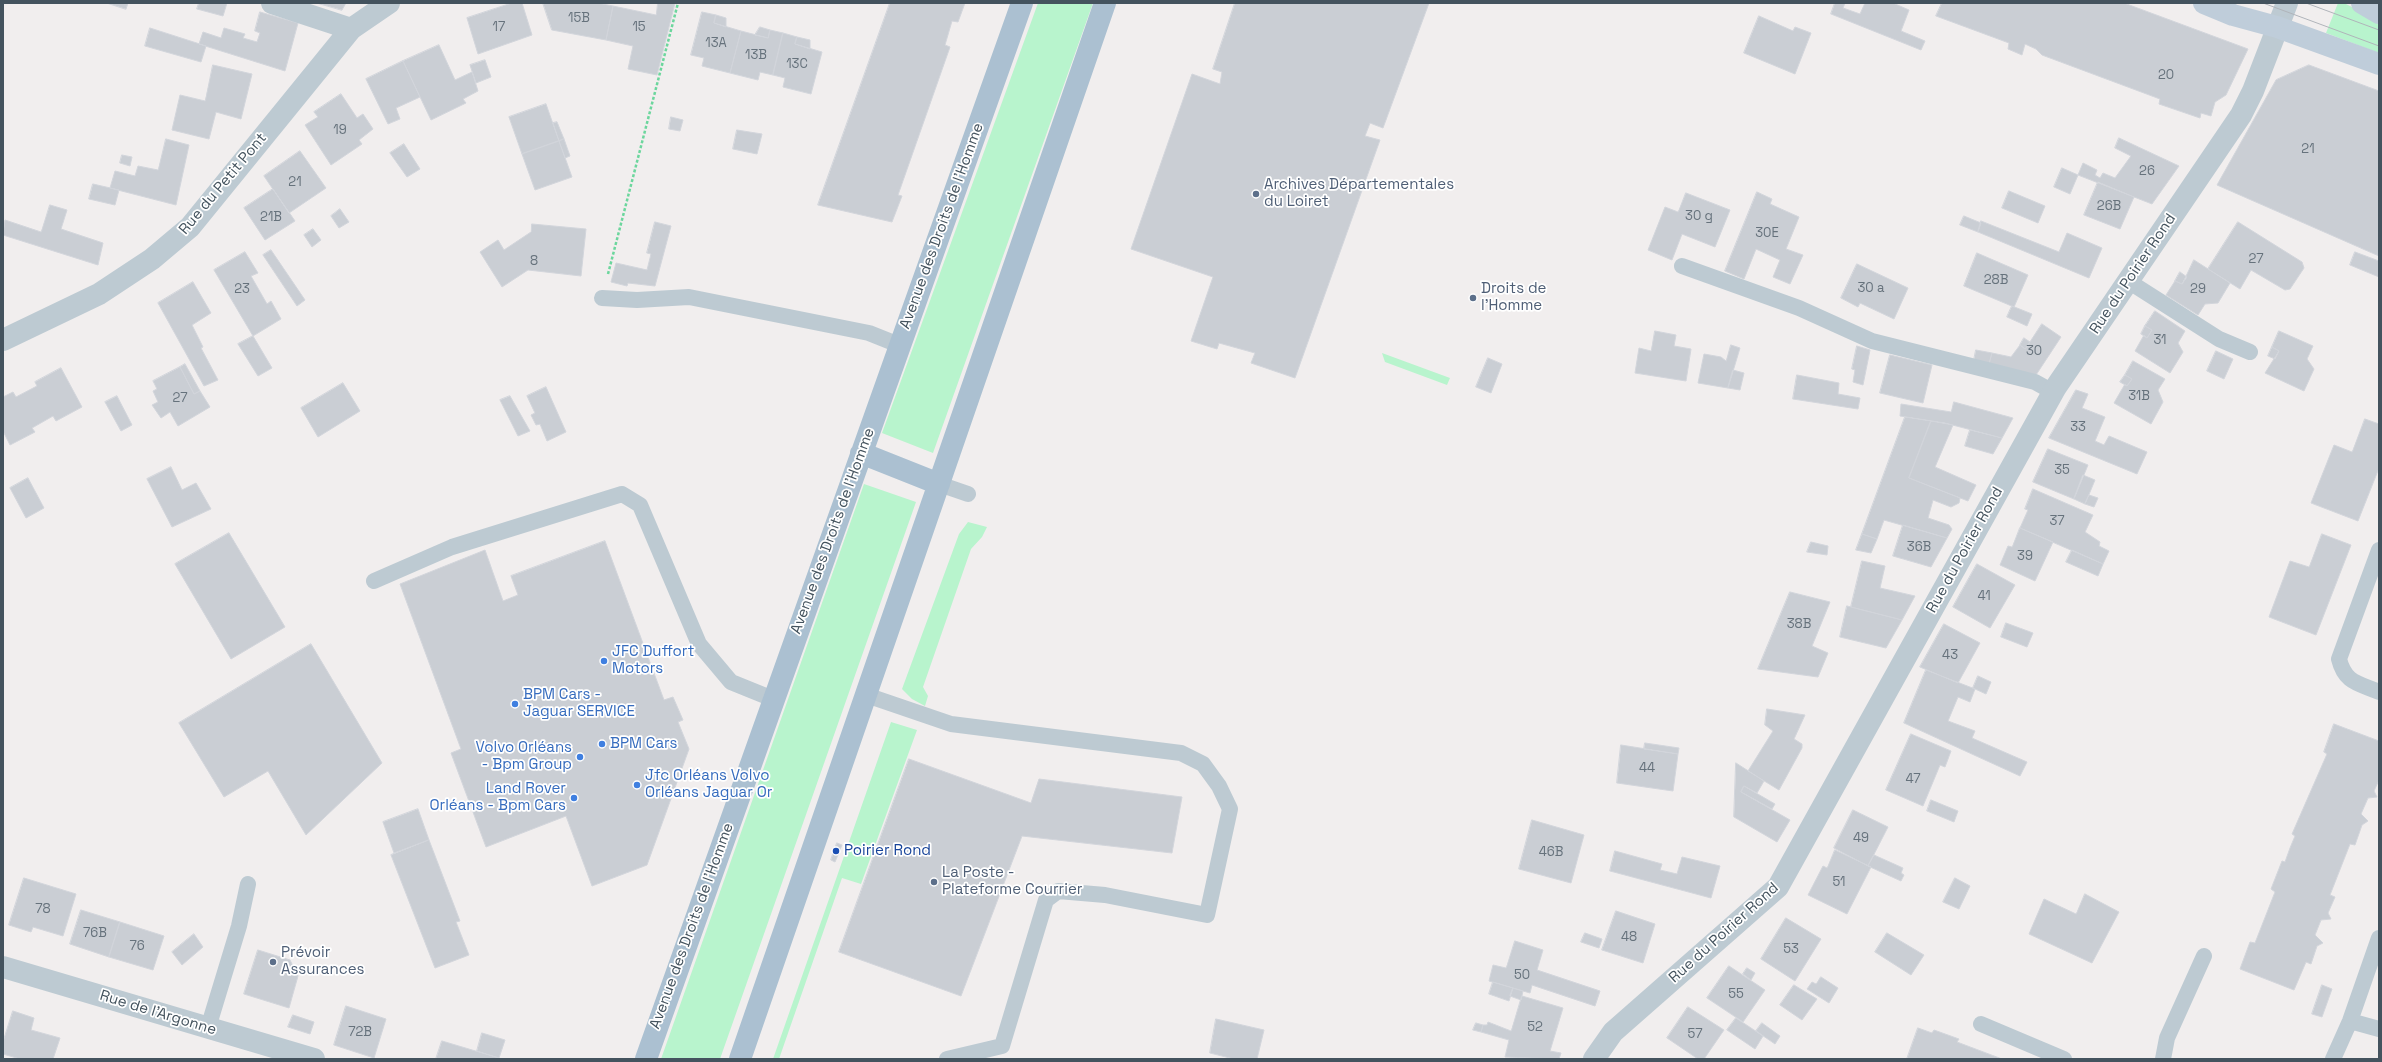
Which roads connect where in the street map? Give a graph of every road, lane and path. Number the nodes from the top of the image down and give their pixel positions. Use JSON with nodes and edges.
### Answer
{"nodes":[{"id":1,"x":272,"y":3,"type":"edge"},
{"id":2,"x":389,"y":3,"type":"edge"},
{"id":3,"x":678,"y":3,"type":"edge"},
{"id":4,"x":1022,"y":3,"type":"edge"},
{"id":5,"x":1105,"y":3,"type":"edge"},
{"id":6,"x":2204,"y":3,"type":"edge"},
{"id":7,"x":2287,"y":3,"type":"edge"},
{"id":8,"x":2362,"y":3,"type":"edge"},
{"id":9,"x":2379,"y":13,"type":"edge"},
{"id":10,"x":2277,"y":27,"type":"junction"},
{"id":11,"x":351,"y":29,"type":"junction"},
{"id":12,"x":2379,"y":64,"type":"edge"},
{"id":13,"x":1682,"y":266,"type":"dead end"},
{"id":14,"x":2128,"y":281,"type":"junction"},
{"id":15,"x":602,"y":298,"type":"joint"},
{"id":16,"x":3,"y":340,"type":"edge"},
{"id":17,"x":899,"y":345,"type":"junction"},
{"id":18,"x":2250,"y":352,"type":"dead end"},
{"id":19,"x":2053,"y":392,"type":"junction"},
{"id":20,"x":860,"y":453,"type":"junction"},
{"id":21,"x":939,"y":484,"type":"junction"},
{"id":22,"x":968,"y":494,"type":"dead end"},
{"id":23,"x":2379,"y":550,"type":"edge"},
{"id":24,"x":374,"y":581,"type":"dead end"},
{"id":25,"x":2379,"y":692,"type":"edge"},
{"id":26,"x":866,"y":695,"type":"junction"},
{"id":27,"x":773,"y":699,"type":"junction"},
{"id":28,"x":248,"y":884,"type":"dead end"},
{"id":29,"x":2379,"y":938,"type":"edge"},
{"id":30,"x":2204,"y":956,"type":"dead end"},
{"id":31,"x":3,"y":967,"type":"edge"},
{"id":32,"x":2350,"y":1021,"type":"junction"},
{"id":33,"x":1981,"y":1024,"type":"dead end"},
{"id":34,"x":208,"y":1028,"type":"junction"},
{"id":35,"x":2379,"y":1029,"type":"edge"},
{"id":36,"x":314,"y":1059,"type":"edge"},
{"id":37,"x":646,"y":1059,"type":"edge"},
{"id":38,"x":740,"y":1059,"type":"edge"},
{"id":39,"x":947,"y":1059,"type":"edge"},
{"id":40,"x":1594,"y":1059,"type":"edge"},
{"id":41,"x":2064,"y":1059,"type":"edge"},
{"id":42,"x":2163,"y":1059,"type":"edge"},
{"id":43,"x":2333,"y":1059,"type":"edge"}],
"edges":[{"from":1,"to":11,"type":"street"},
{"from":2,"to":11,"type":"street","name":"Rue du Petit Pont"},
{"from":3,"to":15,"type":"path"},
{"from":4,"to":17,"type":"main road","name":"Avenue des Droits de l'Homme"},
{"from":5,"to":21,"type":"main road"},
{"from":6,"to":10,"type":"main road"},
{"from":7,"to":10,"type":"street","name":"Rue du Poirier Rond"},
{"from":8,"to":9,"type":"main road"},
{"from":10,"to":12,"type":"main road"},
{"from":10,"to":14,"type":"street","name":"Rue du Poirier Rond"},
{"from":11,"to":16,"type":"street","name":"Rue du Petit Pont"},
{"from":13,"to":19,"type":"lane"},
{"from":14,"to":18,"type":"lane"},
{"from":14,"to":19,"type":"street","name":"Rue du Poirier Rond"},
{"from":15,"to":17,"type":"lane"},
{"from":17,"to":20,"type":"main road","name":"Avenue des Droits de l'Homme"},
{"from":19,"to":40,"type":"street","name":"Rue du Poirier Rond"},
{"from":20,"to":21,"type":"main road"},
{"from":20,"to":27,"type":"main road","name":"Avenue des Droits de l'Homme"},
{"from":21,"to":22,"type":"lane"},
{"from":21,"to":26,"type":"main road"},
{"from":23,"to":25,"type":"lane"},
{"from":24,"to":27,"type":"lane"},
{"from":26,"to":38,"type":"main road"},
{"from":26,"to":39,"type":"lane"},
{"from":27,"to":37,"type":"main road","name":"Avenue des Droits de l'Homme"},
{"from":28,"to":34,"type":"lane"},
{"from":29,"to":32,"type":"lane"},
{"from":30,"to":42,"type":"lane"},
{"from":31,"to":34,"type":"street","name":"Rue de l'Argonne"},
{"from":32,"to":35,"type":"lane"},
{"from":32,"to":43,"type":"lane"},
{"from":33,"to":41,"type":"lane"},
{"from":34,"to":36,"type":"street","name":"Rue de l'Argonne"}]}
